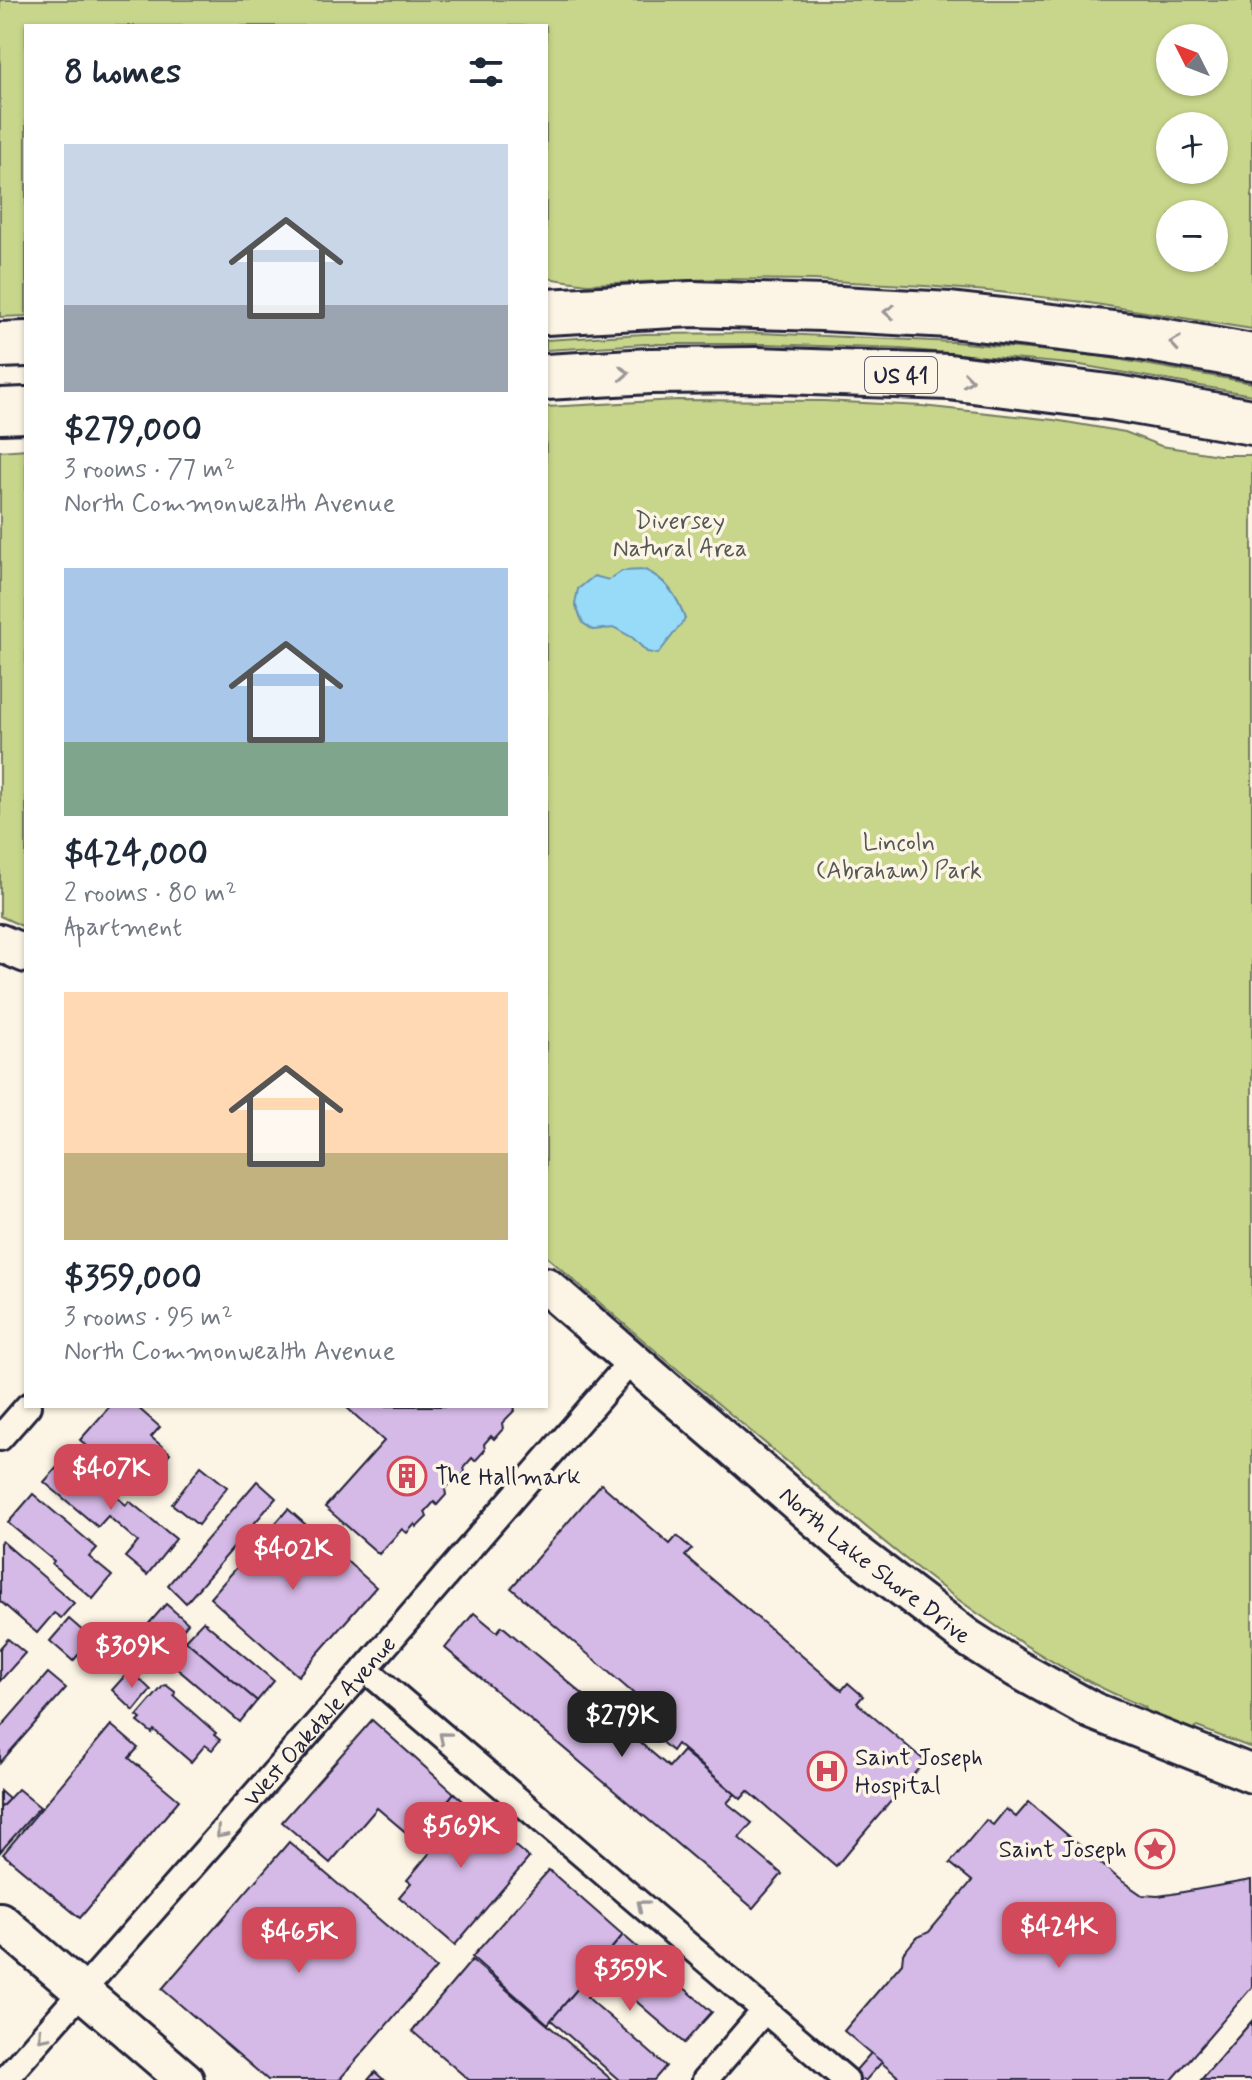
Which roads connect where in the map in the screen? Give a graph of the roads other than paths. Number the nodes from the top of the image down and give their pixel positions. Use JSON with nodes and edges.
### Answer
{"nodes":[{"id":1,"x":548,"y":312,"type":"edge"},
{"id":2,"x":24,"y":344,"type":"edge"},
{"id":3,"x":0,"y":345,"type":"edge"},
{"id":4,"x":1252,"y":357,"type":"edge"},
{"id":5,"x":548,"y":377,"type":"edge"},
{"id":6,"x":24,"y":410,"type":"edge"},
{"id":7,"x":0,"y":411,"type":"edge"},
{"id":8,"x":1252,"y":422,"type":"edge"},
{"id":9,"x":0,"y":943,"type":"edge"},
{"id":10,"x":24,"y":953,"type":"edge"},
{"id":11,"x":548,"y":1288,"type":"edge"},
{"id":12,"x":631,"y":1361,"type":"junction"},
{"id":13,"x":26,"y":1408,"type":"edge"},
{"id":14,"x":0,"y":1438,"type":"edge"},
{"id":15,"x":365,"y":1669,"type":"junction"},
{"id":16,"x":1252,"y":1774,"type":"edge"},
{"id":17,"x":0,"y":1921,"type":"edge"},
{"id":18,"x":82,"y":1991,"type":"junction"},
{"id":19,"x":765,"y":2010,"type":"junction"},
{"id":20,"x":4,"y":2080,"type":"edge"},
{"id":21,"x":185,"y":2080,"type":"edge"},
{"id":22,"x":705,"y":2080,"type":"edge"},
{"id":23,"x":846,"y":2080,"type":"edge"}],
"edges":[{"from":4,"to":1,"type":"highway","one_way":true},
{"from":2,"to":3,"type":"highway"},
{"from":5,"to":8,"type":"highway","number":"US 41","one_way":true},
{"from":6,"to":7,"type":"highway"},
{"from":9,"to":10,"type":"street"},
{"from":11,"to":12,"type":"street","name":"North Lake Shore Drive"},
{"from":12,"to":15,"type":"street","name":"West Oakdale Avenue"},
{"from":12,"to":16,"type":"street","name":"North Lake Shore Drive"},
{"from":13,"to":14,"type":"street"},
{"from":15,"to":18,"type":"street","name":"West Oakdale Avenue","one_way":true},
{"from":19,"to":15,"type":"street","one_way":true},
{"from":17,"to":18,"type":"street"},
{"from":18,"to":20,"type":"street","name":"West Oakdale Avenue","one_way":true},
{"from":18,"to":21,"type":"street"},
{"from":19,"to":22,"type":"street"},
{"from":19,"to":23,"type":"street"}]}
